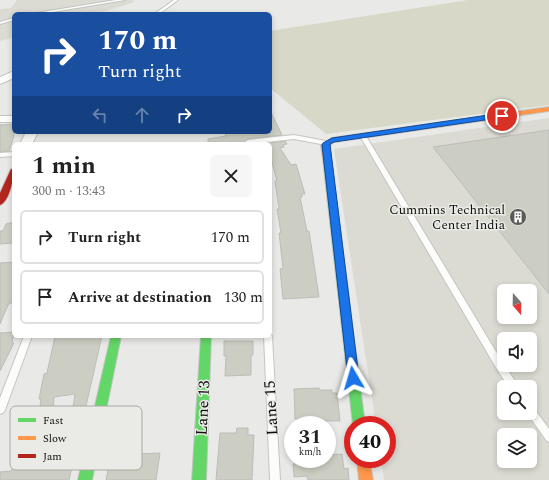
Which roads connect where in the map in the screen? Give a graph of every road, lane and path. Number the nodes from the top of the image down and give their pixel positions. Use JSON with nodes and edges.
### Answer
{"nodes":[{"id":1,"x":123,"y":0,"type":"edge"},
{"id":2,"x":176,"y":0,"type":"edge"},
{"id":3,"x":45,"y":12,"type":"edge"},
{"id":4,"x":159,"y":12,"type":"edge"},
{"id":5,"x":12,"y":18,"type":"edge"},
{"id":6,"x":0,"y":19,"type":"edge"},
{"id":7,"x":12,"y":19,"type":"edge"},
{"id":8,"x":0,"y":24,"type":"edge"},
{"id":9,"x":12,"y":75,"type":"edge"},
{"id":10,"x":0,"y":81,"type":"edge"},
{"id":11,"x":549,"y":109,"type":"edge"},
{"id":12,"x":12,"y":118,"type":"edge"},
{"id":13,"x":0,"y":119,"type":"edge"},
{"id":14,"x":363,"y":136,"type":"junction"},
{"id":15,"x":248,"y":142,"type":"dead end"},
{"id":16,"x":326,"y":143,"type":"junction"},
{"id":17,"x":12,"y":154,"type":"edge"},
{"id":18,"x":0,"y":155,"type":"edge"},
{"id":19,"x":10,"y":189,"type":"edge"},
{"id":20,"x":0,"y":202,"type":"edge"},
{"id":21,"x":27,"y":338,"type":"edge"},
{"id":22,"x":116,"y":338,"type":"edge"},
{"id":23,"x":206,"y":338,"type":"edge"},
{"id":24,"x":268,"y":338,"type":"edge"},
{"id":25,"x":509,"y":380,"type":"edge"},
{"id":26,"x":101,"y":406,"type":"edge"},
{"id":27,"x":0,"y":410,"type":"edge"},
{"id":28,"x":358,"y":416,"type":"edge"},
{"id":29,"x":537,"y":420,"type":"edge"},
{"id":30,"x":549,"y":436,"type":"edge"},
{"id":31,"x":364,"y":468,"type":"edge"},
{"id":32,"x":87,"y":470,"type":"edge"},
{"id":33,"x":85,"y":480,"type":"edge"},
{"id":34,"x":199,"y":480,"type":"edge"},
{"id":35,"x":275,"y":480,"type":"edge"},
{"id":36,"x":366,"y":480,"type":"edge"}],
"edges":[{"from":1,"to":3,"type":"lane"},
{"from":2,"to":4,"type":"lane"},
{"from":5,"to":6,"type":"lane"},
{"from":7,"to":8,"type":"lane"},
{"from":9,"to":10,"type":"street"},
{"from":11,"to":14,"type":"street"},
{"from":12,"to":13,"type":"street"},
{"from":14,"to":16,"type":"street"},
{"from":14,"to":25,"type":"lane"},
{"from":15,"to":16,"type":"lane"},
{"from":16,"to":28,"type":"street"},
{"from":17,"to":18,"type":"lane"},
{"from":19,"to":20,"type":"street"},
{"from":21,"to":27,"type":"lane"},
{"from":22,"to":26,"type":"street"},
{"from":23,"to":34,"type":"street","name":"Lane 13"},
{"from":24,"to":35,"type":"lane","name":"Lane 15"},
{"from":29,"to":30,"type":"lane"},
{"from":31,"to":36,"type":"street"},
{"from":32,"to":33,"type":"street"}]}
